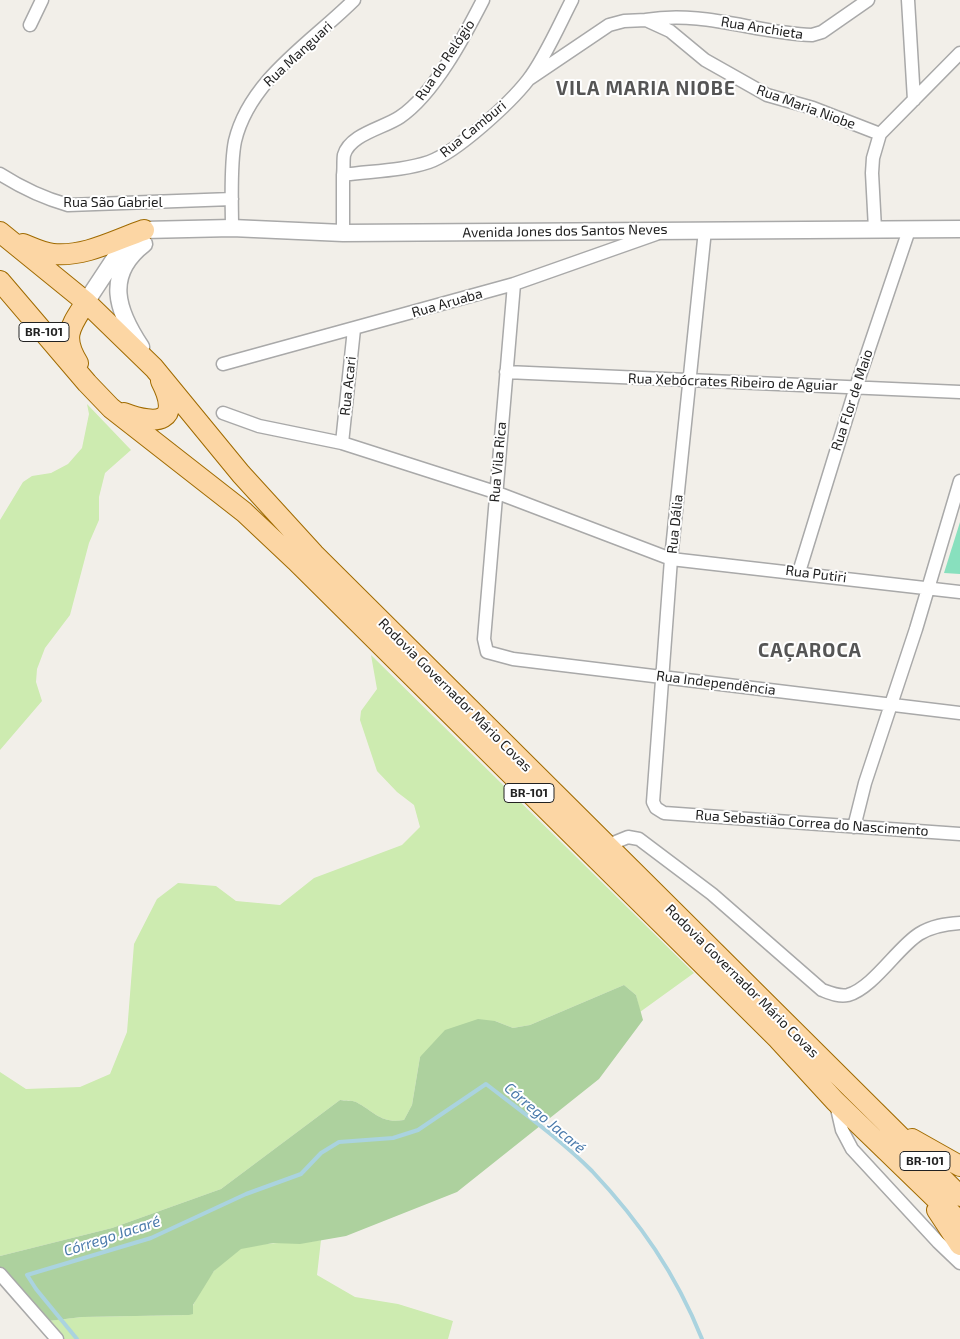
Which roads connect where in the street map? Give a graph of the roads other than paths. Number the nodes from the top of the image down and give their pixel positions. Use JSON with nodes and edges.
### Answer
{"nodes":[{"id":1,"x":42,"y":0,"type":"edge"},
{"id":2,"x":339,"y":0,"type":"edge"},
{"id":3,"x":354,"y":0,"type":"edge"},
{"id":4,"x":483,"y":0,"type":"edge"},
{"id":5,"x":572,"y":0,"type":"edge"},
{"id":6,"x":868,"y":0,"type":"edge"},
{"id":7,"x":908,"y":0,"type":"edge"},
{"id":8,"x":646,"y":20,"type":"junction"},
{"id":9,"x":331,"y":23,"type":"junction"},
{"id":10,"x":30,"y":24,"type":"dead end"},
{"id":11,"x":960,"y":53,"type":"edge"},
{"id":12,"x":529,"y":79,"type":"junction"},
{"id":13,"x":914,"y":100,"type":"junction"},
{"id":14,"x":880,"y":134,"type":"junction"},
{"id":15,"x":0,"y":174,"type":"edge"},
{"id":16,"x":343,"y":174,"type":"junction"},
{"id":17,"x":232,"y":200,"type":"junction"},
{"id":18,"x":232,"y":228,"type":"junction"},
{"id":19,"x":875,"y":229,"type":"junction"},
{"id":20,"x":960,"y":229,"type":"edge"},
{"id":21,"x":144,"y":230,"type":"junction"},
{"id":22,"x":171,"y":230,"type":"junction"},
{"id":23,"x":668,"y":230,"type":"junction"},
{"id":24,"x":704,"y":230,"type":"junction"},
{"id":25,"x":909,"y":230,"type":"junction"},
{"id":26,"x":343,"y":233,"type":"junction"},
{"id":27,"x":4,"y":235,"type":"edge"},
{"id":28,"x":1,"y":283,"type":"edge"},
{"id":29,"x":514,"y":284,"type":"junction"},
{"id":30,"x":86,"y":302,"type":"junction"},
{"id":31,"x":354,"y":329,"type":"junction"},
{"id":32,"x":222,"y":364,"type":"dead end"},
{"id":33,"x":154,"y":368,"type":"junction"},
{"id":34,"x":506,"y":372,"type":"junction"},
{"id":35,"x":689,"y":381,"type":"junction"},
{"id":36,"x":87,"y":383,"type":"junction"},
{"id":37,"x":856,"y":387,"type":"junction"},
{"id":38,"x":960,"y":392,"type":"edge"},
{"id":39,"x":111,"y":408,"type":"junction"},
{"id":40,"x":223,"y":413,"type":"dead end"},
{"id":41,"x":342,"y":444,"type":"junction"},
{"id":42,"x":960,"y":481,"type":"edge"},
{"id":43,"x":496,"y":492,"type":"junction"},
{"id":44,"x":671,"y":559,"type":"junction"},
{"id":45,"x":799,"y":572,"type":"junction"},
{"id":46,"x":928,"y":589,"type":"junction"},
{"id":47,"x":960,"y":592,"type":"edge"},
{"id":48,"x":484,"y":639,"type":"joint"},
{"id":49,"x":663,"y":676,"type":"junction"},
{"id":50,"x":889,"y":706,"type":"junction"},
{"id":51,"x":960,"y":713,"type":"edge"},
{"id":52,"x":664,"y":813,"type":"joint"},
{"id":53,"x":854,"y":827,"type":"junction"},
{"id":54,"x":960,"y":834,"type":"edge"},
{"id":55,"x":606,"y":846,"type":"junction"},
{"id":56,"x":960,"y":923,"type":"edge"},
{"id":57,"x":835,"y":1101,"type":"junction"},
{"id":58,"x":890,"y":1126,"type":"junction"},
{"id":59,"x":960,"y":1166,"type":"edge"},
{"id":60,"x":912,"y":1173,"type":"junction"},
{"id":61,"x":960,"y":1196,"type":"edge"},
{"id":62,"x":960,"y":1222,"type":"edge"},
{"id":63,"x":960,"y":1245,"type":"edge"},
{"id":64,"x":960,"y":1263,"type":"edge"},
{"id":65,"x":0,"y":1274,"type":"edge"},
{"id":66,"x":57,"y":1339,"type":"edge"}],
"edges":[{"from":1,"to":10,"type":"street"},
{"from":2,"to":9,"type":"street"},
{"from":3,"to":9,"type":"street","name":"Rua Manguari"},
{"from":4,"to":16,"type":"street","name":"Rua do Relógio"},
{"from":5,"to":12,"type":"street"},
{"from":6,"to":8,"type":"street","name":"Rua Anchieta"},
{"from":7,"to":13,"type":"street"},
{"from":8,"to":12,"type":"street","name":"Rua Maria Niobe"},
{"from":8,"to":14,"type":"street","name":"Rua Maria Niobe"},
{"from":9,"to":17,"type":"street","name":"Rua Manguari"},
{"from":11,"to":13,"type":"street"},
{"from":12,"to":16,"type":"street","name":"Rua Camburi"},
{"from":13,"to":14,"type":"street"},
{"from":14,"to":19,"type":"street"},
{"from":15,"to":17,"type":"street","name":"Rua São Gabriel"},
{"from":16,"to":26,"type":"street"},
{"from":17,"to":18,"type":"street","name":"Rua Manguari"},
{"from":18,"to":22,"type":"street","name":"Avenida Jones dos Santos Neves"},
{"from":18,"to":26,"type":"street","name":"Avenida Jones dos Santos Neves"},
{"from":19,"to":24,"type":"street","name":"Avenida Jones dos Santos Neves"},
{"from":19,"to":25,"type":"street","name":"Avenida Jones dos Santos Neves"},
{"from":20,"to":25,"type":"street","name":"Avenida Jones dos Santos Neves"},
{"from":21,"to":22,"type":"street","name":"Avenida Jones dos Santos Neves"},
{"from":21,"to":27,"type":"main road"},
{"from":21,"to":30,"type":"street"},
{"from":22,"to":33,"type":"street","name":"Avenida Jones dos Santos Neves"},
{"from":23,"to":24,"type":"street","name":"Avenida Jones dos Santos Neves"},
{"from":23,"to":26,"type":"street","name":"Avenida Jones dos Santos Neves"},
{"from":23,"to":29,"type":"street","name":"Rua Aruaba"},
{"from":24,"to":35,"type":"street","name":"Rua Dália"},
{"from":25,"to":37,"type":"street","name":"Rua Flor de Maio"},
{"from":27,"to":30,"type":"main road","name":"Rodovia Governador Mário Covas","number":"BR-101"},
{"from":28,"to":36,"type":"main road","name":"Rodovia Governador Mário Covas","number":"BR-101"},
{"from":29,"to":31,"type":"street","name":"Rua Aruaba"},
{"from":29,"to":34,"type":"street","name":"Rua Vila Rica"},
{"from":30,"to":33,"type":"main road","name":"Rodovia Governador Mário Covas","number":"BR-101"},
{"from":30,"to":36,"type":"main road"},
{"from":31,"to":32,"type":"street","name":"Rua Aruaba"},
{"from":31,"to":41,"type":"street","name":"Rua Acari"},
{"from":33,"to":39,"type":"main road"},
{"from":33,"to":55,"type":"main road","name":"Rodovia Governador Mário Covas","number":"BR-101"},
{"from":34,"to":35,"type":"street","name":"Rua Xebócrates Ribeiro de Aguiar"},
{"from":34,"to":43,"type":"street","name":"Rua Vila Rica"},
{"from":35,"to":37,"type":"street","name":"Rua Xebócrates Ribeiro de Aguiar"},
{"from":35,"to":44,"type":"street","name":"Rua Dália"},
{"from":36,"to":39,"type":"main road","name":"Rodovia Governador Mário Covas","number":"BR-101"},
{"from":37,"to":38,"type":"street","name":"Rua Xebócrates Ribeiro de Aguiar"},
{"from":37,"to":45,"type":"street","name":"Rua Flor de Maio"},
{"from":39,"to":57,"type":"main road","name":"Rodovia Governador Mário Covas","number":"BR-101"},
{"from":40,"to":41,"type":"street","name":"Rua Putiri"},
{"from":41,"to":43,"type":"street","name":"Rua Putiri"},
{"from":42,"to":46,"type":"street"},
{"from":43,"to":44,"type":"street","name":"Rua Putiri"},
{"from":43,"to":48,"type":"street","name":"Rua Vila Rica"},
{"from":44,"to":45,"type":"street","name":"Rua Putiri"},
{"from":44,"to":49,"type":"street","name":"Rua Dália"},
{"from":45,"to":46,"type":"street","name":"Rua Putiri"},
{"from":46,"to":47,"type":"street","name":"Rua Putiri"},
{"from":46,"to":50,"type":"street"},
{"from":48,"to":49,"type":"street","name":"Rua Independência"},
{"from":49,"to":50,"type":"street","name":"Rua Independência"},
{"from":49,"to":52,"type":"street","name":"Rua Dália"},
{"from":50,"to":51,"type":"street","name":"Rua Independência"},
{"from":50,"to":53,"type":"street"},
{"from":52,"to":53,"type":"street","name":"Rua Sebastião Correa do Nascimento"},
{"from":53,"to":54,"type":"street","name":"Rua Sebastião Correa do Nascimento"},
{"from":55,"to":56,"type":"street"},
{"from":55,"to":58,"type":"main road","name":"Rodovia Governador Mário Covas","number":"BR-101"},
{"from":57,"to":60,"type":"main road","name":"Rodovia Governador Mário Covas","number":"BR-101"},
{"from":57,"to":64,"type":"street"},
{"from":58,"to":59,"type":"main road"},
{"from":58,"to":61,"type":"main road","name":"Rodovia Governador Mário Covas","number":"BR-101"},
{"from":60,"to":62,"type":"main road","name":"Rodovia Governador Mário Covas","number":"BR-101"},
{"from":60,"to":63,"type":"main road"},
{"from":65,"to":66,"type":"street"}]}
